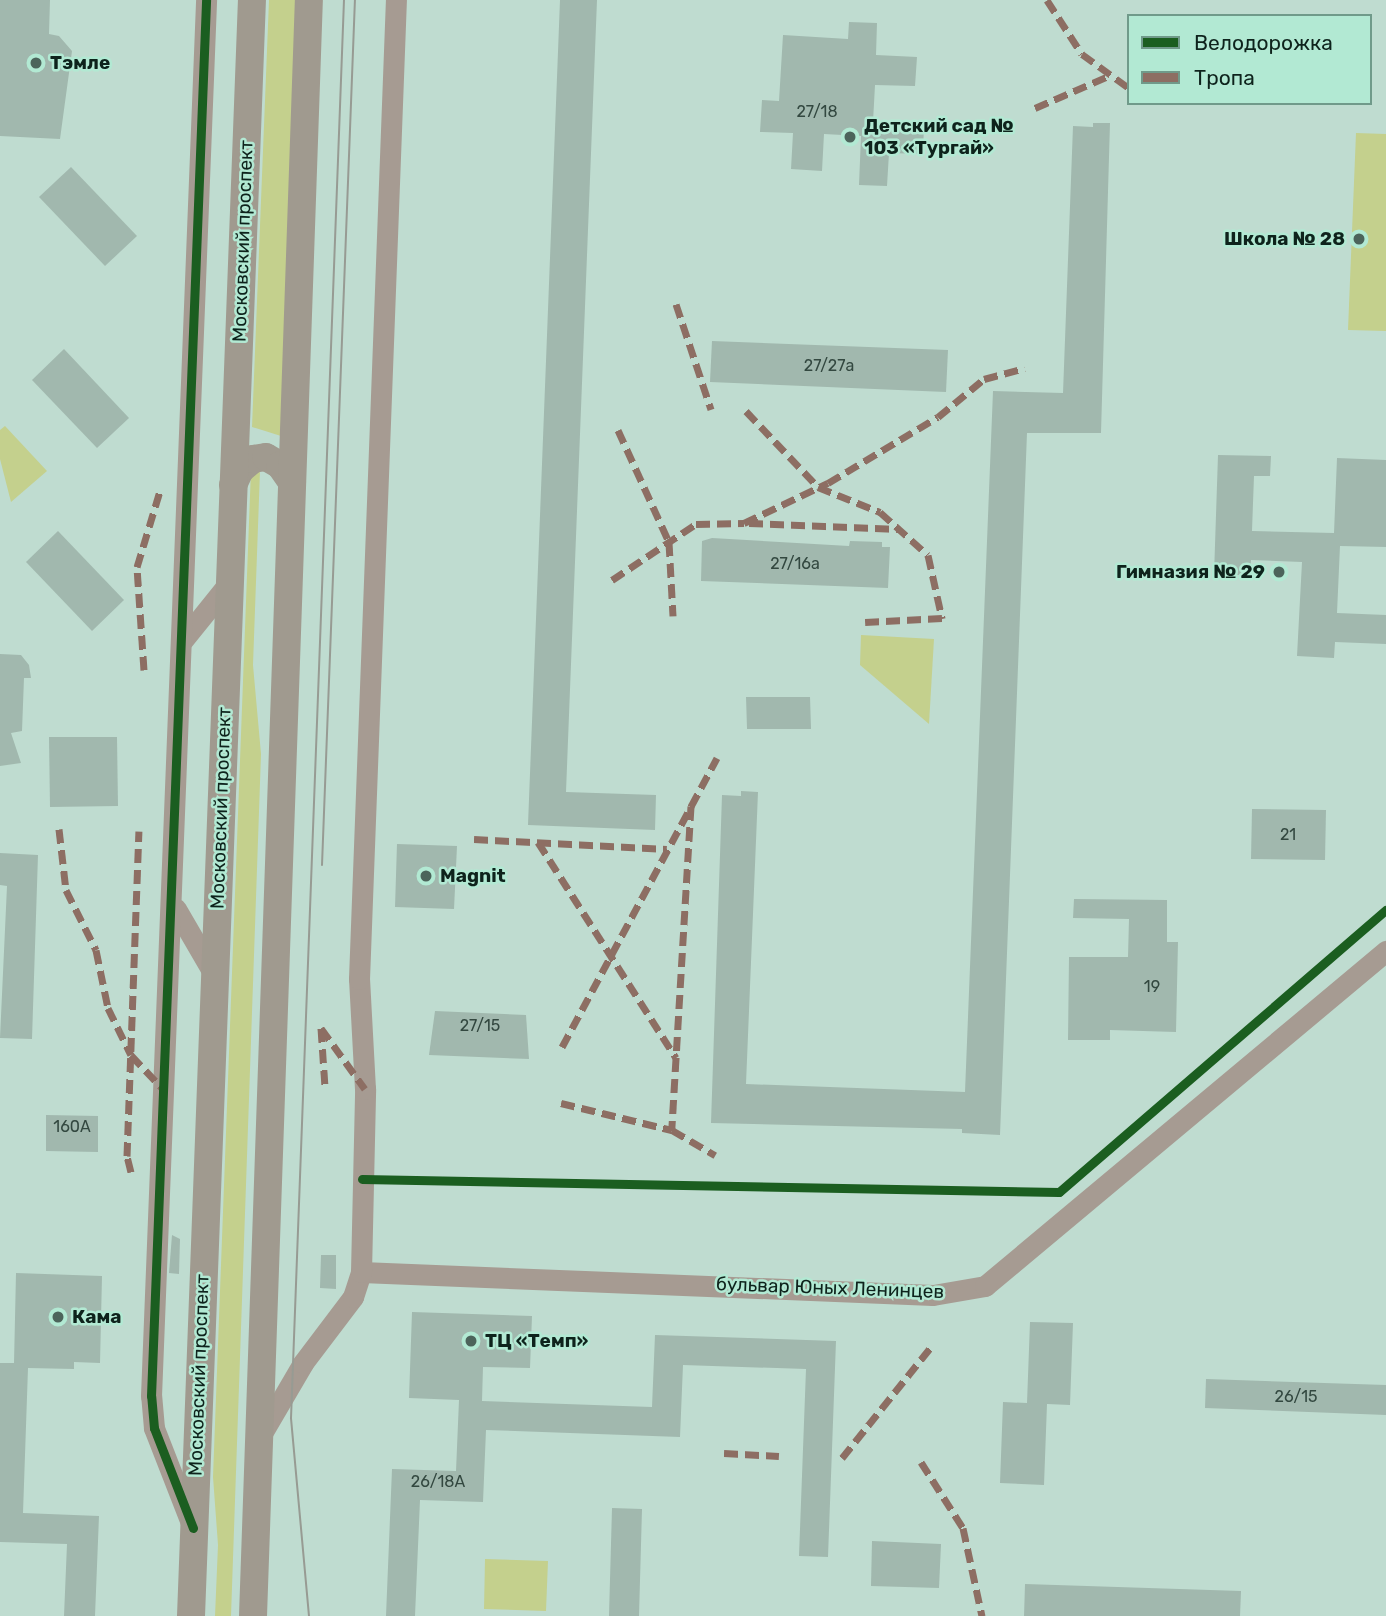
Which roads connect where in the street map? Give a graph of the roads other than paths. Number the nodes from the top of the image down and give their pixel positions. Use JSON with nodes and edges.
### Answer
{"nodes":[{"id":1,"x":206,"y":0,"type":"edge"},
{"id":2,"x":253,"y":0,"type":"edge"},
{"id":3,"x":309,"y":0,"type":"edge"},
{"id":4,"x":396,"y":0,"type":"edge"},
{"id":5,"x":292,"y":482,"type":"junction"},
{"id":6,"x":233,"y":485,"type":"junction"},
{"id":7,"x":229,"y":583,"type":"junction"},
{"id":8,"x":183,"y":640,"type":"junction"},
{"id":9,"x":173,"y":904,"type":"junction"},
{"id":10,"x":1386,"y":951,"type":"edge"},
{"id":11,"x":215,"y":976,"type":"junction"},
{"id":12,"x":361,"y":1272,"type":"junction"},
{"id":13,"x":260,"y":1437,"type":"junction"},
{"id":14,"x":193,"y":1528,"type":"junction"},
{"id":15,"x":191,"y":1616,"type":"edge"},
{"id":16,"x":253,"y":1616,"type":"edge"}],
"edges":[{"from":1,"to":8,"type":"street"},
{"from":2,"to":6,"type":"main road","name":"Московский проспект"},
{"from":3,"to":5,"type":"main road"},
{"from":4,"to":12,"type":"street"},
{"from":5,"to":6,"type":"main road"},
{"from":5,"to":13,"type":"main road"},
{"from":6,"to":7,"type":"main road","name":"Московский проспект"},
{"from":7,"to":8,"type":"street"},
{"from":7,"to":11,"type":"main road","name":"Московский проспект"},
{"from":8,"to":9,"type":"street"},
{"from":9,"to":11,"type":"street"},
{"from":9,"to":14,"type":"street"},
{"from":10,"to":12,"type":"street","name":"бульвар Юных Ленинцев"},
{"from":11,"to":14,"type":"main road","name":"Московский проспект"},
{"from":12,"to":13,"type":"street"},
{"from":13,"to":16,"type":"main road"},
{"from":14,"to":15,"type":"main road","name":"Московский проспект"}]}
